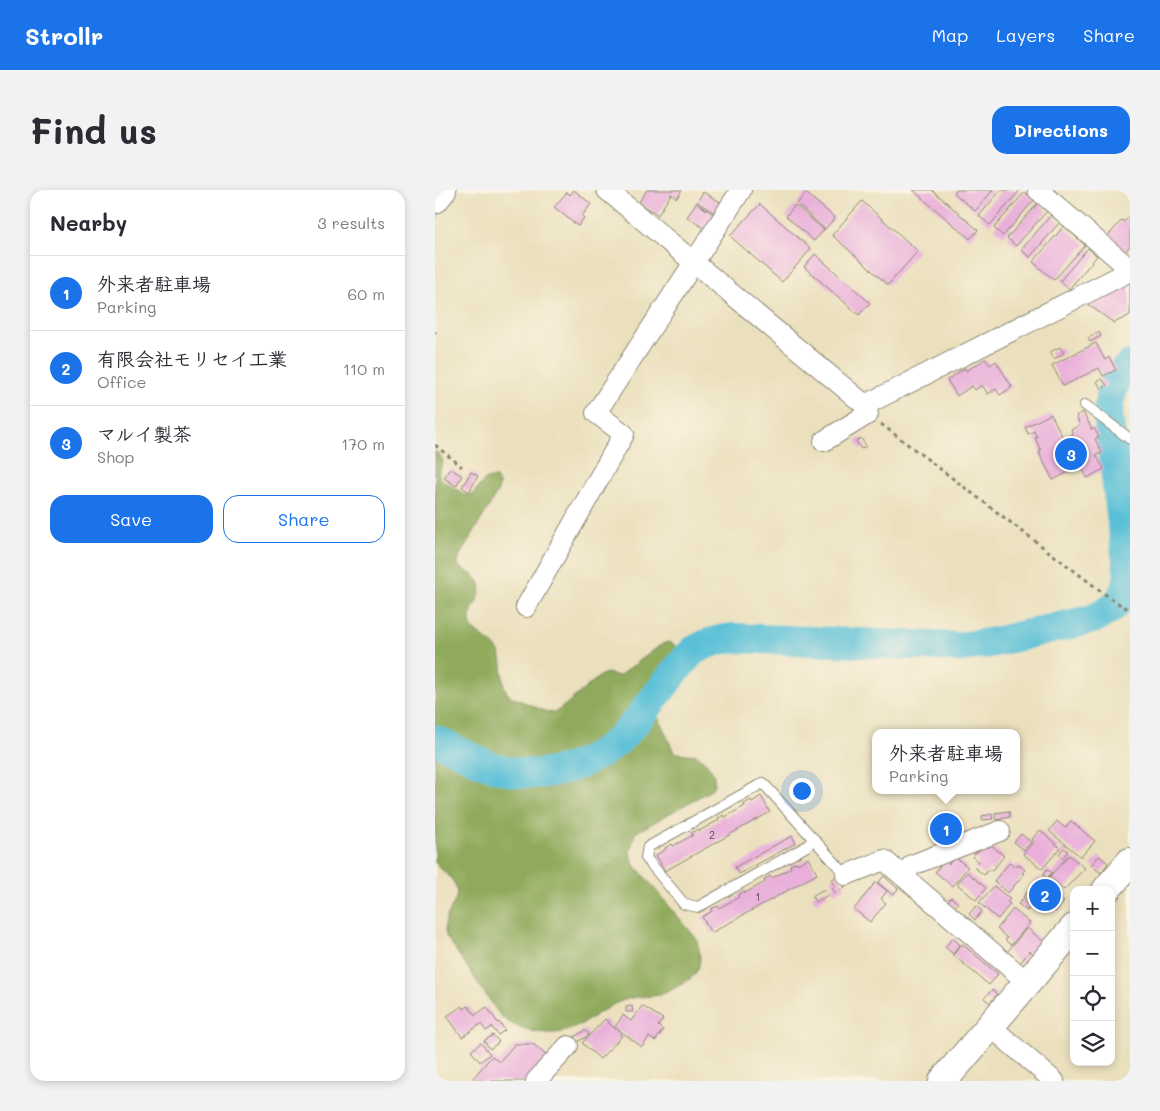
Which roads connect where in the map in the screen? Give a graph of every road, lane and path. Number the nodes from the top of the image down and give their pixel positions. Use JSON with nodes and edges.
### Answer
{"nodes":[{"id":1,"x":442,"y":190,"type":"edge"},
{"id":2,"x":607,"y":190,"type":"edge"},
{"id":3,"x":741,"y":190,"type":"edge"},
{"id":4,"x":1038,"y":190,"type":"edge"},
{"id":5,"x":435,"y":199,"type":"edge"},
{"id":6,"x":693,"y":262,"type":"junction"},
{"id":7,"x":1129,"y":271,"type":"edge"},
{"id":8,"x":1085,"y":405,"type":"dead end"},
{"id":9,"x":867,"y":410,"type":"junction"},
{"id":10,"x":1130,"y":439,"type":"edge"},
{"id":11,"x":824,"y":441,"type":"dead end"},
{"id":12,"x":435,"y":445,"type":"edge"},
{"id":13,"x":461,"y":467,"type":"dead end"},
{"id":14,"x":526,"y":607,"type":"dead end"},
{"id":15,"x":1130,"y":610,"type":"edge"},
{"id":16,"x":1000,"y":831,"type":"dead end"},
{"id":17,"x":814,"y":840,"type":"junction"},
{"id":18,"x":1130,"y":862,"type":"edge"},
{"id":19,"x":846,"y":875,"type":"joint"},
{"id":20,"x":903,"y":876,"type":"junction"},
{"id":21,"x":1109,"y":886,"type":"edge"},
{"id":22,"x":1071,"y":931,"type":"edge"},
{"id":23,"x":1027,"y":982,"type":"junction"},
{"id":24,"x":990,"y":1026,"type":"junction"},
{"id":25,"x":568,"y":1046,"type":"dead end"},
{"id":26,"x":536,"y":1081,"type":"edge"},
{"id":27,"x":943,"y":1081,"type":"edge"},
{"id":28,"x":1054,"y":1081,"type":"edge"}],
"edges":[{"from":1,"to":5,"type":"street"},
{"from":2,"to":6,"type":"street"},
{"from":3,"to":6,"type":"street"},
{"from":4,"to":7,"type":"street"},
{"from":6,"to":9,"type":"street"},
{"from":6,"to":14,"type":"street"},
{"from":7,"to":9,"type":"street"},
{"from":8,"to":10,"type":"lane"},
{"from":9,"to":11,"type":"street"},
{"from":9,"to":15,"type":"path"},
{"from":12,"to":13,"type":"path"},
{"from":16,"to":20,"type":"street"},
{"from":17,"to":17,"type":"lane"},
{"from":17,"to":19,"type":"lane"},
{"from":18,"to":21,"type":"street"},
{"from":19,"to":20,"type":"street"},
{"from":20,"to":23,"type":"street"},
{"from":22,"to":23,"type":"street"},
{"from":23,"to":24,"type":"street"},
{"from":24,"to":27,"type":"street"},
{"from":24,"to":28,"type":"street"},
{"from":25,"to":26,"type":"street"}]}
